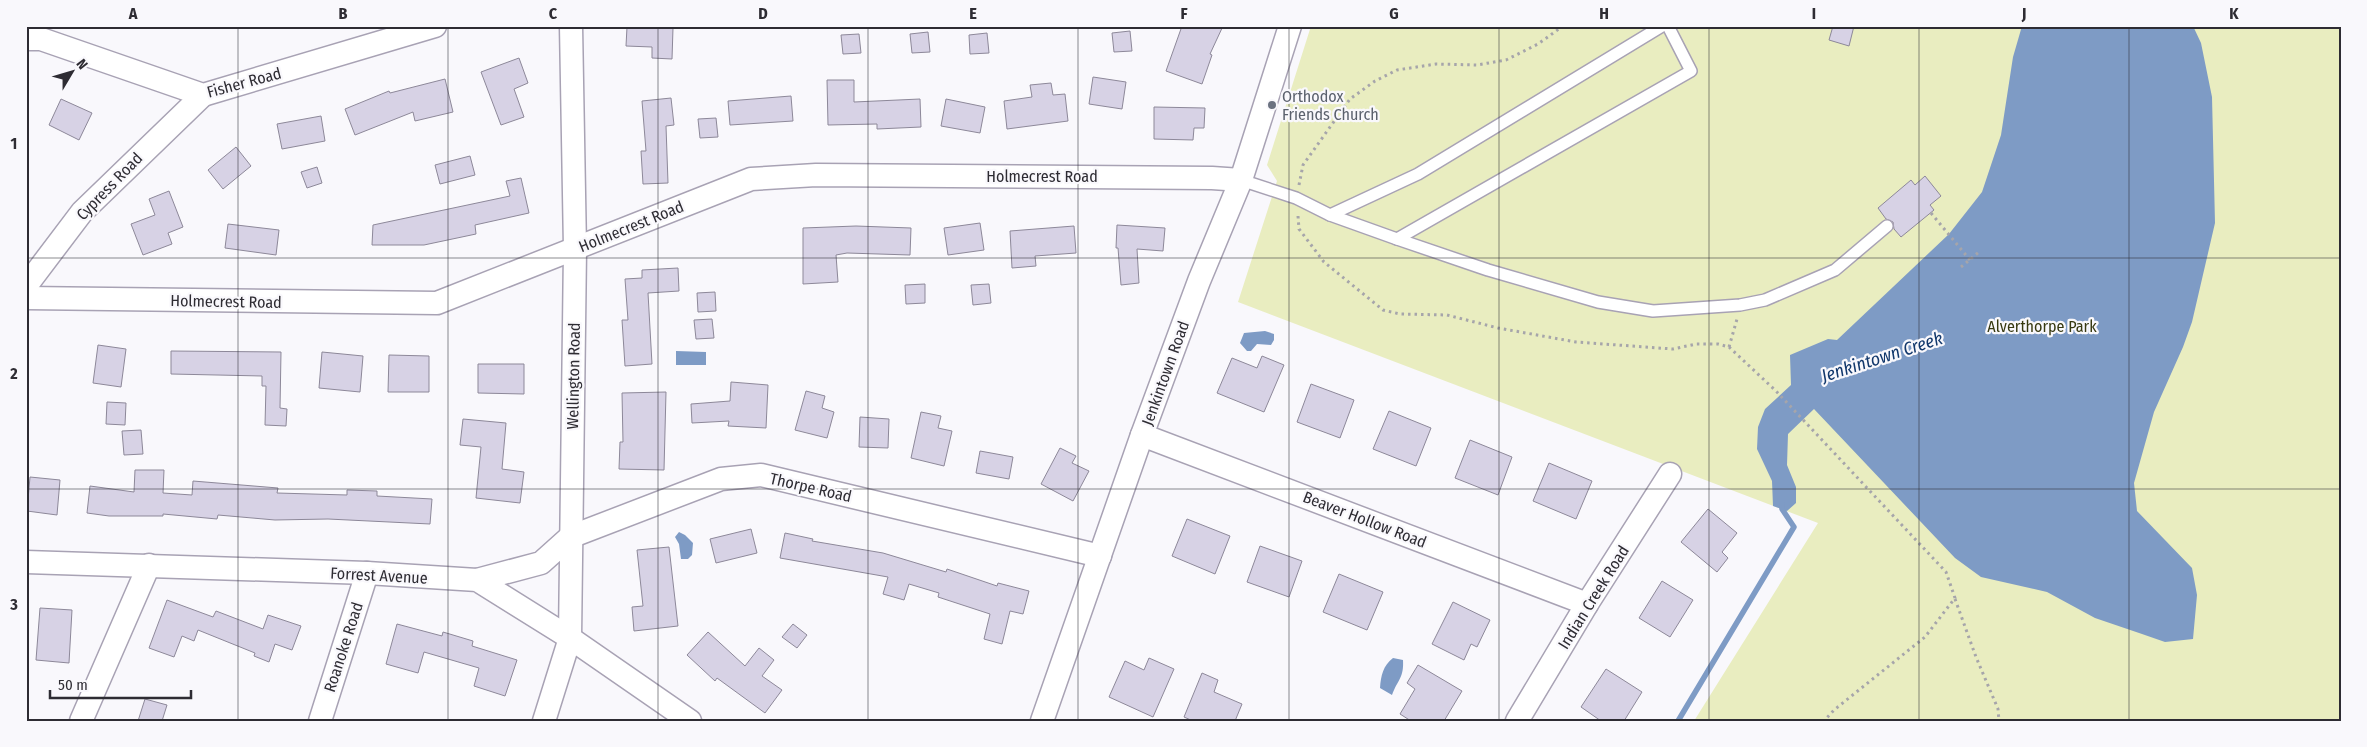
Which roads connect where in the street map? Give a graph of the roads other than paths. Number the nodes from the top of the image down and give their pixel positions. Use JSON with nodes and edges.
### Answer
{"nodes":[{"id":1,"x":435,"y":26,"type":"edge"},
{"id":2,"x":571,"y":26,"type":"edge"},
{"id":3,"x":1290,"y":26,"type":"edge"},
{"id":4,"x":1662,"y":26,"type":"edge"},
{"id":5,"x":1668,"y":26,"type":"edge"},
{"id":6,"x":36,"y":34,"type":"edge"},
{"id":7,"x":203,"y":95,"type":"junction"},
{"id":8,"x":1241,"y":180,"type":"junction"},
{"id":9,"x":1330,"y":214,"type":"junction"},
{"id":10,"x":1887,"y":226,"type":"dead end"},
{"id":11,"x":1397,"y":239,"type":"junction"},
{"id":12,"x":575,"y":249,"type":"junction"},
{"id":13,"x":26,"y":286,"type":"edge"},
{"id":14,"x":26,"y":298,"type":"edge"},
{"id":15,"x":1142,"y":435,"type":"junction"},
{"id":16,"x":1670,"y":474,"type":"dead end"},
{"id":17,"x":570,"y":537,"type":"junction"},
{"id":18,"x":1100,"y":556,"type":"junction"},
{"id":19,"x":26,"y":562,"type":"edge"},
{"id":20,"x":149,"y":565,"type":"junction"},
{"id":21,"x":367,"y":574,"type":"junction"},
{"id":22,"x":477,"y":580,"type":"junction"},
{"id":23,"x":1587,"y":604,"type":"junction"},
{"id":24,"x":570,"y":638,"type":"junction"},
{"id":25,"x":81,"y":721,"type":"edge"},
{"id":26,"x":320,"y":721,"type":"edge"},
{"id":27,"x":544,"y":721,"type":"edge"},
{"id":28,"x":690,"y":721,"type":"edge"},
{"id":29,"x":1042,"y":721,"type":"edge"},
{"id":30,"x":1517,"y":721,"type":"edge"}],
"edges":[{"from":1,"to":7,"type":"street","name":"Fisher Road"},
{"from":2,"to":12,"type":"street","name":"Wellington Road"},
{"from":3,"to":8,"type":"street","name":"Jenkintown Road"},
{"from":4,"to":9,"type":"lane"},
{"from":5,"to":11,"type":"lane"},
{"from":6,"to":7,"type":"street","name":"Fisher Road"},
{"from":7,"to":13,"type":"street","name":"Cypress Road"},
{"from":8,"to":9,"type":"lane"},
{"from":8,"to":12,"type":"street","name":"Holmecrest Road"},
{"from":8,"to":15,"type":"street","name":"Jenkintown Road"},
{"from":9,"to":11,"type":"lane"},
{"from":10,"to":11,"type":"lane"},
{"from":12,"to":14,"type":"street","name":"Holmecrest Road"},
{"from":12,"to":17,"type":"street","name":"Wellington Road"},
{"from":15,"to":18,"type":"street","name":"Jenkintown Road"},
{"from":15,"to":23,"type":"street","name":"Beaver Hollow Road"},
{"from":16,"to":23,"type":"street","name":"Indian Creek Road"},
{"from":17,"to":18,"type":"street","name":"Thorpe Road"},
{"from":17,"to":22,"type":"street","name":"Thorpe Road"},
{"from":17,"to":24,"type":"street","name":"Wellington Road"},
{"from":18,"to":29,"type":"street","name":"Jenkintown Road"},
{"from":19,"to":20,"type":"street","name":"Forrest Avenue"},
{"from":20,"to":21,"type":"street","name":"Forrest Avenue"},
{"from":20,"to":25,"type":"street"},
{"from":21,"to":22,"type":"street","name":"Forrest Avenue"},
{"from":21,"to":26,"type":"street","name":"Roanoke Road"},
{"from":22,"to":24,"type":"street","name":"Forrest Avenue"},
{"from":23,"to":30,"type":"street","name":"Indian Creek Road"},
{"from":24,"to":27,"type":"street","name":"Wellington Road"},
{"from":24,"to":28,"type":"street","name":"Forrest Avenue"}]}
